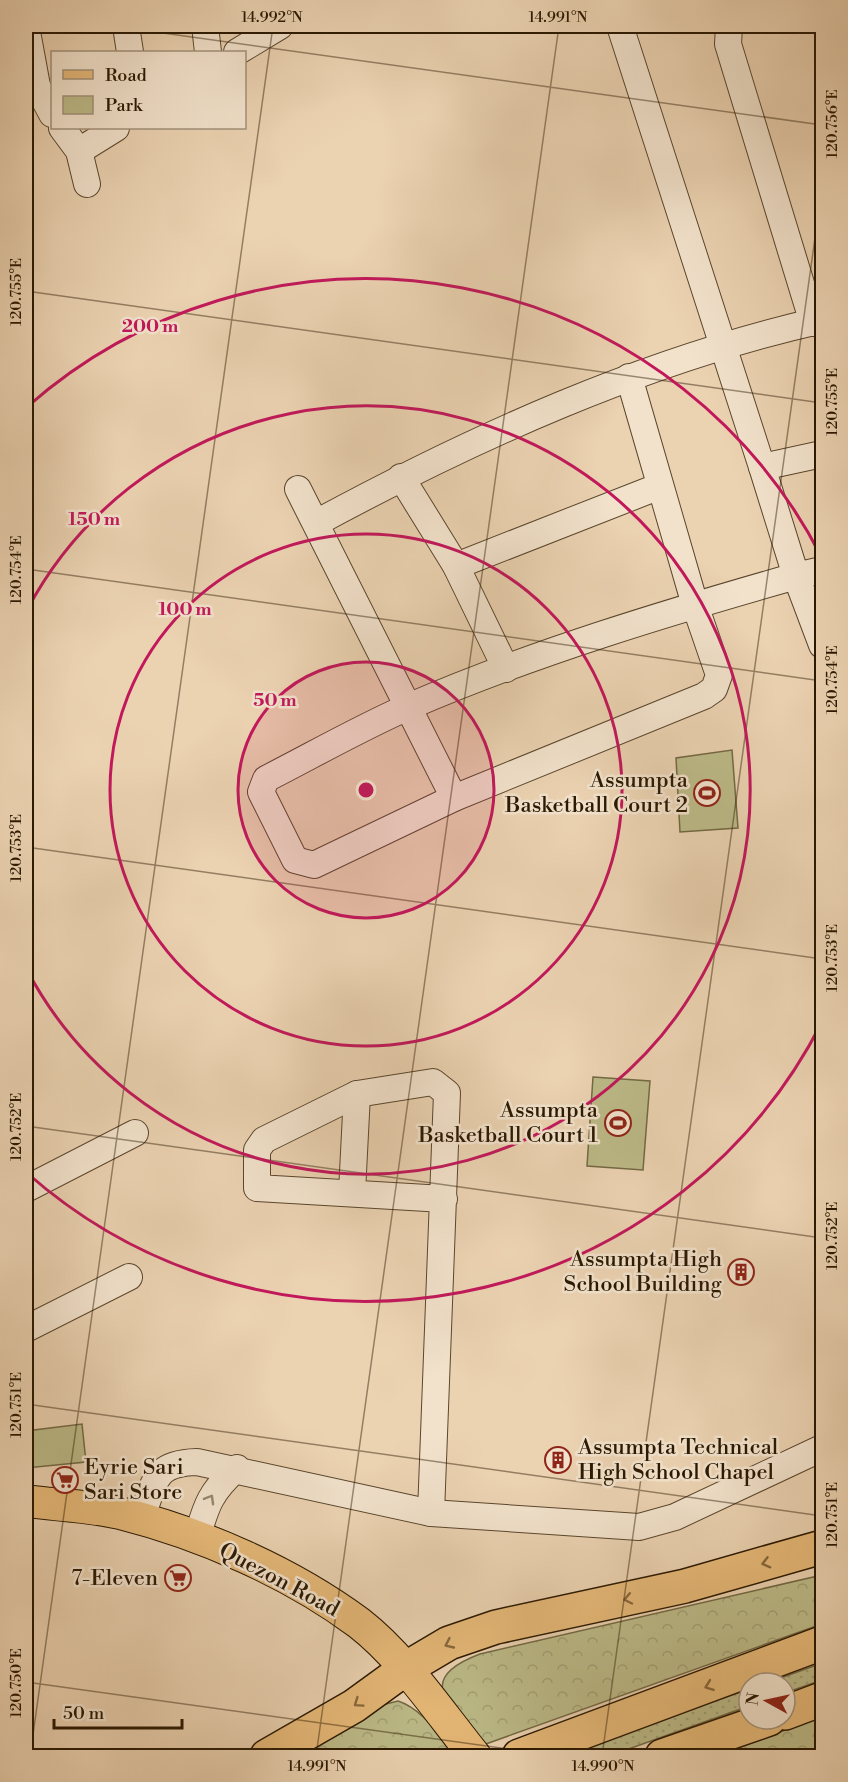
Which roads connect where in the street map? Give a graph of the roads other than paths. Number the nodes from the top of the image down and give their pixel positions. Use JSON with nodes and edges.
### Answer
{"nodes":[{"id":1,"x":26,"y":26,"type":"edge"},
{"id":2,"x":126,"y":26,"type":"edge"},
{"id":3,"x":205,"y":26,"type":"edge"},
{"id":4,"x":280,"y":26,"type":"edge"},
{"id":5,"x":620,"y":26,"type":"edge"},
{"id":6,"x":729,"y":26,"type":"edge"},
{"id":7,"x":130,"y":51,"type":"edge"},
{"id":8,"x":208,"y":51,"type":"edge"},
{"id":9,"x":239,"y":51,"type":"edge"},
{"id":10,"x":51,"y":112,"type":"edge"},
{"id":11,"x":63,"y":129,"type":"edge"},
{"id":12,"x":114,"y":129,"type":"edge"},
{"id":13,"x":79,"y":151,"type":"junction"},
{"id":14,"x":87,"y":184,"type":"dead end"},
{"id":15,"x":818,"y":322,"type":"edge"},
{"id":16,"x":725,"y":345,"type":"junction"},
{"id":17,"x":629,"y":378,"type":"junction"},
{"id":18,"x":822,"y":454,"type":"edge"},
{"id":19,"x":762,"y":467,"type":"junction"},
{"id":20,"x":401,"y":477,"type":"junction"},
{"id":21,"x":660,"y":486,"type":"junction"},
{"id":22,"x":298,"y":489,"type":"dead end"},
{"id":23,"x":316,"y":523,"type":"junction"},
{"id":24,"x":456,"y":566,"type":"junction"},
{"id":25,"x":822,"y":570,"type":"edge"},
{"id":26,"x":796,"y":576,"type":"junction"},
{"id":27,"x":695,"y":605,"type":"junction"},
{"id":28,"x":822,"y":645,"type":"edge"},
{"id":29,"x":506,"y":669,"type":"junction"},
{"id":30,"x":408,"y":708,"type":"junction"},
{"id":31,"x":454,"y":798,"type":"junction"},
{"id":32,"x":357,"y":1094,"type":"junction"},
{"id":33,"x":135,"y":1133,"type":"dead end"},
{"id":34,"x":26,"y":1189,"type":"edge"},
{"id":35,"x":352,"y":1192,"type":"junction"},
{"id":36,"x":444,"y":1199,"type":"junction"},
{"id":37,"x":129,"y":1277,"type":"dead end"},
{"id":38,"x":26,"y":1329,"type":"edge"},
{"id":39,"x":822,"y":1448,"type":"edge"},
{"id":40,"x":237,"y":1468,"type":"junction"},
{"id":41,"x":26,"y":1502,"type":"edge"},
{"id":42,"x":431,"y":1513,"type":"junction"},
{"id":43,"x":141,"y":1519,"type":"junction"},
{"id":44,"x":197,"y":1538,"type":"junction"},
{"id":45,"x":822,"y":1547,"type":"edge"},
{"id":46,"x":822,"y":1643,"type":"edge"},
{"id":47,"x":405,"y":1669,"type":"junction"},
{"id":48,"x":822,"y":1700,"type":"edge"},
{"id":49,"x":797,"y":1709,"type":"edge"},
{"id":50,"x":737,"y":1730,"type":"edge"},
{"id":51,"x":267,"y":1756,"type":"edge"},
{"id":52,"x":475,"y":1756,"type":"edge"},
{"id":53,"x":519,"y":1756,"type":"edge"},
{"id":54,"x":662,"y":1756,"type":"edge"}],
"edges":[{"from":1,"to":10,"type":"street"},
{"from":2,"to":7,"type":"street"},
{"from":3,"to":8,"type":"street"},
{"from":4,"to":9,"type":"street"},
{"from":5,"to":16,"type":"street"},
{"from":6,"to":15,"type":"street"},
{"from":11,"to":13,"type":"street"},
{"from":12,"to":13,"type":"street"},
{"from":13,"to":14,"type":"street"},
{"from":15,"to":16,"type":"street"},
{"from":16,"to":17,"type":"street"},
{"from":16,"to":19,"type":"street"},
{"from":17,"to":20,"type":"street"},
{"from":17,"to":21,"type":"street"},
{"from":18,"to":19,"type":"street"},
{"from":19,"to":26,"type":"street"},
{"from":20,"to":23,"type":"street"},
{"from":20,"to":24,"type":"street"},
{"from":21,"to":24,"type":"street"},
{"from":21,"to":27,"type":"street"},
{"from":22,"to":23,"type":"street"},
{"from":23,"to":30,"type":"street"},
{"from":24,"to":29,"type":"street"},
{"from":25,"to":26,"type":"street"},
{"from":26,"to":27,"type":"street"},
{"from":26,"to":28,"type":"street"},
{"from":27,"to":29,"type":"street"},
{"from":27,"to":31,"type":"street"},
{"from":29,"to":30,"type":"street"},
{"from":30,"to":31,"type":"street"},
{"from":30,"to":31,"type":"street"},
{"from":32,"to":35,"type":"street"},
{"from":32,"to":35,"type":"street"},
{"from":32,"to":36,"type":"street"},
{"from":33,"to":34,"type":"street"},
{"from":35,"to":36,"type":"street"},
{"from":36,"to":42,"type":"street"},
{"from":37,"to":38,"type":"street"},
{"from":39,"to":42,"type":"street"},
{"from":40,"to":42,"type":"street"},
{"from":40,"to":43,"type":"street"},
{"from":44,"to":40,"type":"street","one_way":true},
{"from":41,"to":43,"type":"main road","name":"Quezon Road"},
{"from":43,"to":44,"type":"main road","name":"Quezon Road"},
{"from":44,"to":47,"type":"main road","name":"Quezon Road"},
{"from":45,"to":47,"type":"highway","one_way":true},
{"from":46,"to":53,"type":"highway","one_way":true},
{"from":47,"to":51,"type":"highway","one_way":true},
{"from":47,"to":52,"type":"main road","name":"Quezon Road"},
{"from":48,"to":49,"type":"highway"},
{"from":50,"to":54,"type":"highway"}]}
